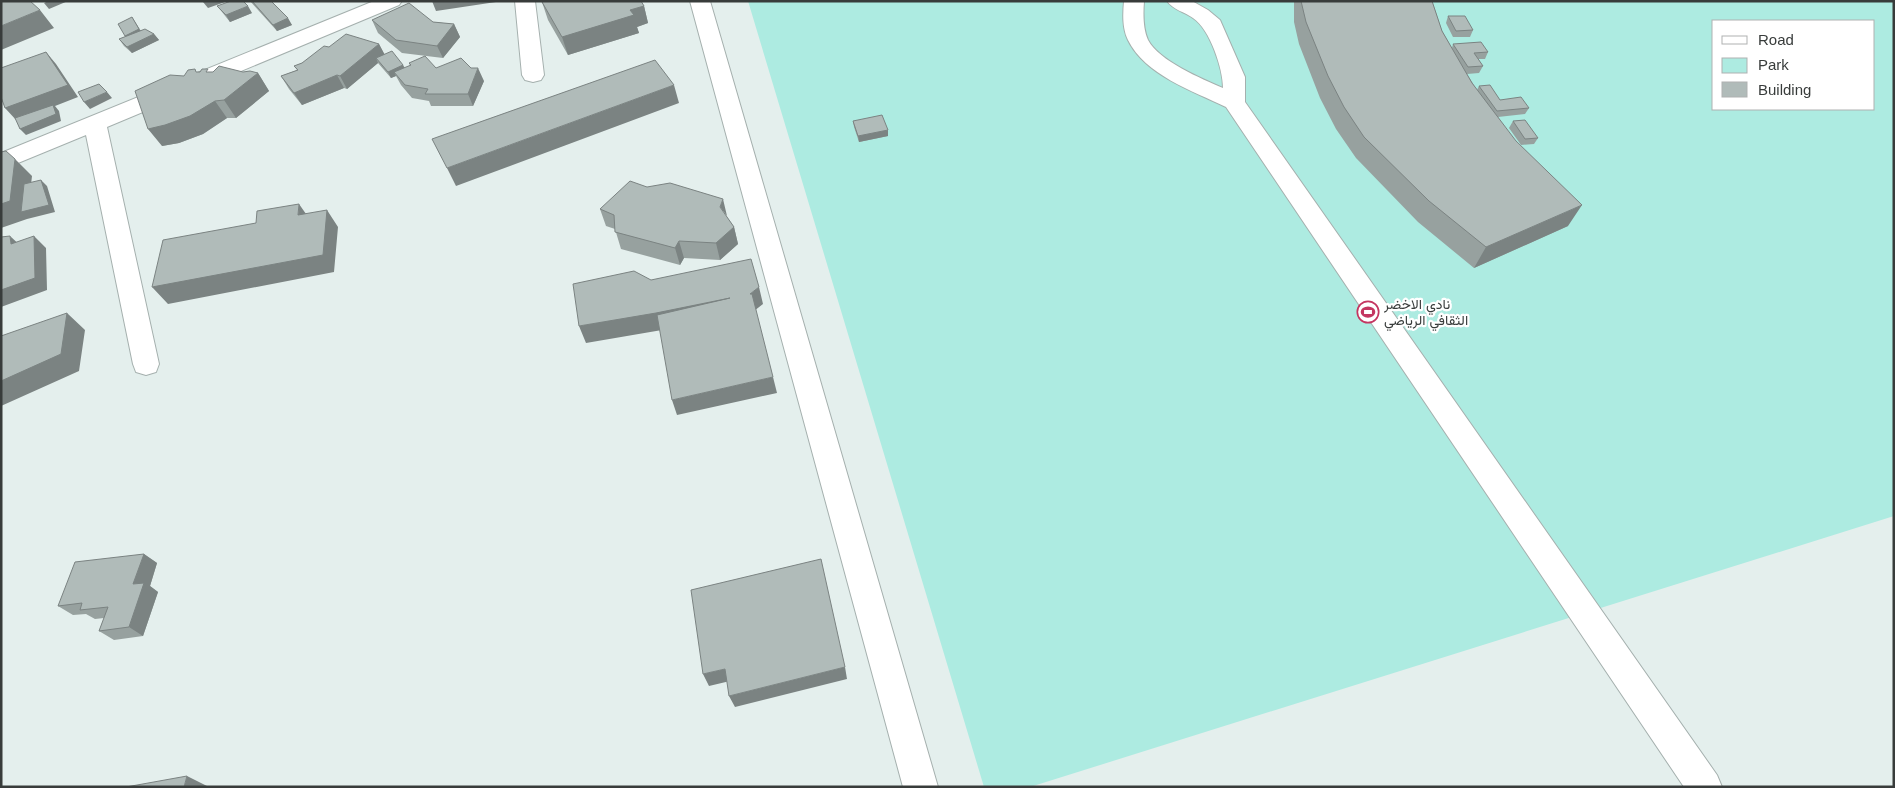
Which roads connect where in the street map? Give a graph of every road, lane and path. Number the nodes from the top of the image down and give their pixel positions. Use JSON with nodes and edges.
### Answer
{"nodes":[{"id":1,"x":392,"y":1,"type":"edge"},
{"id":2,"x":525,"y":1,"type":"edge"},
{"id":3,"x":700,"y":1,"type":"edge"},
{"id":4,"x":1134,"y":1,"type":"edge"},
{"id":5,"x":1177,"y":1,"type":"edge"},
{"id":6,"x":533,"y":76,"type":"dead end"},
{"id":7,"x":1234,"y":102,"type":"junction"},
{"id":8,"x":95,"y":123,"type":"junction"},
{"id":9,"x":1,"y":162,"type":"edge"},
{"id":10,"x":146,"y":364,"type":"dead end"},
{"id":11,"x":921,"y":787,"type":"edge"},
{"id":12,"x":1705,"y":787,"type":"edge"}],
"edges":[{"from":1,"to":8,"type":"street"},
{"from":2,"to":6,"type":"street"},
{"from":3,"to":11,"type":"street"},
{"from":4,"to":7,"type":"street"},
{"from":5,"to":7,"type":"street"},
{"from":7,"to":12,"type":"street"},
{"from":8,"to":9,"type":"street"},
{"from":8,"to":10,"type":"street"}]}
